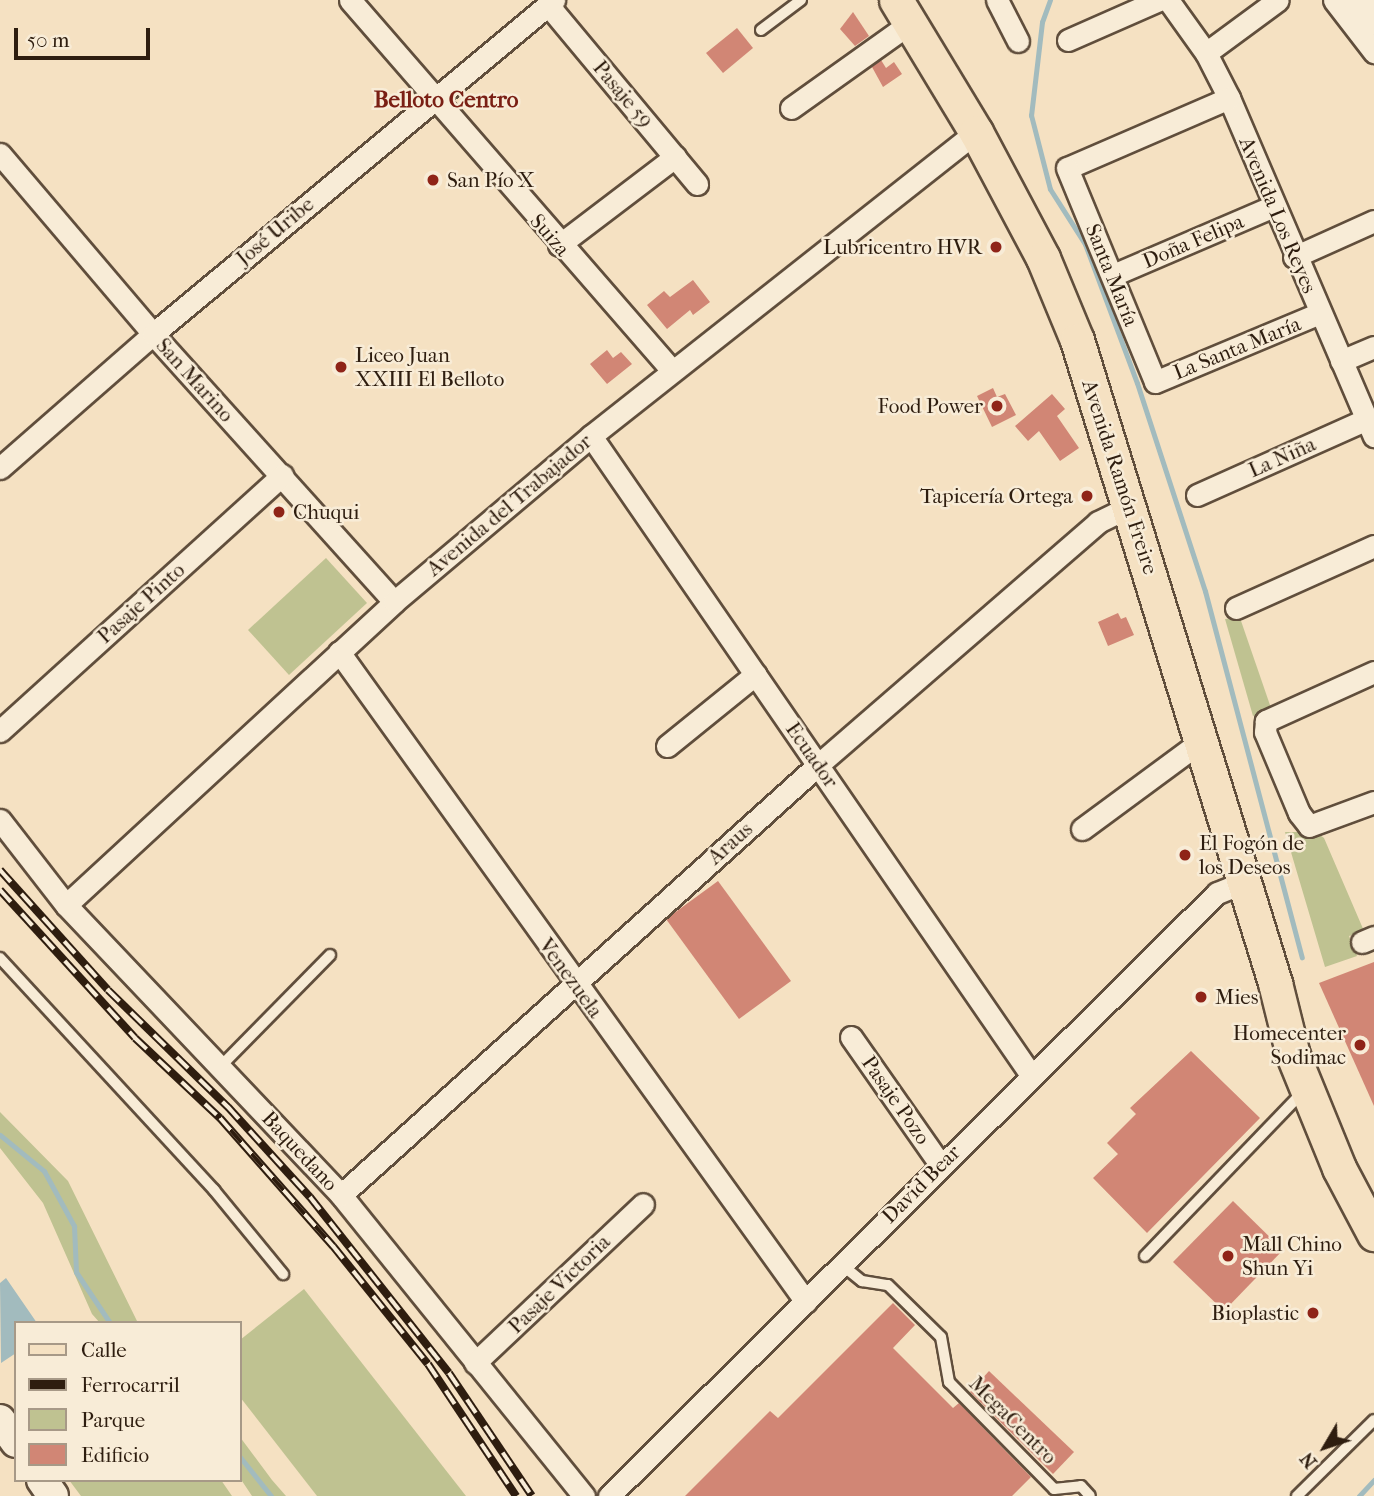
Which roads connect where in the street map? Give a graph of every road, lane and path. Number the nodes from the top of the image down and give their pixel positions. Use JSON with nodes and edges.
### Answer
{"nodes":[{"id":1,"x":351,"y":0,"type":"edge"},
{"id":2,"x":801,"y":0,"type":"edge"},
{"id":3,"x":997,"y":0,"type":"edge"},
{"id":4,"x":1159,"y":0,"type":"edge"},
{"id":5,"x":1168,"y":0,"type":"edge"},
{"id":6,"x":1278,"y":0,"type":"edge"},
{"id":7,"x":1334,"y":0,"type":"edge"},
{"id":8,"x":1359,"y":0,"type":"edge"},
{"id":9,"x":551,"y":2,"type":"edge"},
{"id":10,"x":907,"y":9,"type":"edge"},
{"id":11,"x":1374,"y":20,"type":"edge"},
{"id":12,"x":761,"y":30,"type":"dead end"},
{"id":13,"x":1068,"y":40,"type":"dead end"},
{"id":14,"x":1018,"y":41,"type":"dead end"},
{"id":15,"x":1374,"y":52,"type":"edge"},
{"id":16,"x":1206,"y":53,"type":"junction"},
{"id":17,"x":1228,"y":98,"type":"junction"},
{"id":18,"x":433,"y":99,"type":"junction"},
{"id":19,"x":791,"y":108,"type":"dead end"},
{"id":20,"x":976,"y":132,"type":"junction"},
{"id":21,"x":0,"y":154,"type":"edge"},
{"id":22,"x":676,"y":158,"type":"junction"},
{"id":23,"x":697,"y":184,"type":"dead end"},
{"id":24,"x":1272,"y":207,"type":"junction"},
{"id":25,"x":1374,"y":221,"type":"edge"},
{"id":26,"x":559,"y":245,"type":"junction"},
{"id":27,"x":1294,"y":257,"type":"junction"},
{"id":28,"x":1113,"y":275,"type":"junction"},
{"id":29,"x":1320,"y":313,"type":"junction"},
{"id":30,"x":153,"y":334,"type":"junction"},
{"id":31,"x":1374,"y":347,"type":"edge"},
{"id":32,"x":1341,"y":361,"type":"junction"},
{"id":33,"x":672,"y":371,"type":"junction"},
{"id":34,"x":1154,"y":382,"type":"joint"},
{"id":35,"x":1370,"y":428,"type":"edge"},
{"id":36,"x":591,"y":436,"type":"junction"},
{"id":37,"x":0,"y":468,"type":"edge"},
{"id":38,"x":282,"y":475,"type":"junction"},
{"id":39,"x":1197,"y":495,"type":"dead end"},
{"id":40,"x":1131,"y":506,"type":"junction"},
{"id":41,"x":1374,"y":546,"type":"edge"},
{"id":42,"x":394,"y":602,"type":"junction"},
{"id":43,"x":1236,"y":608,"type":"dead end"},
{"id":44,"x":339,"y":652,"type":"junction"},
{"id":45,"x":1374,"y":672,"type":"edge"},
{"id":46,"x":756,"y":674,"type":"junction"},
{"id":47,"x":0,"y":731,"type":"edge"},
{"id":48,"x":1200,"y":742,"type":"junction"},
{"id":49,"x":667,"y":746,"type":"dead end"},
{"id":50,"x":819,"y":764,"type":"junction"},
{"id":51,"x":1374,"y":802,"type":"edge"},
{"id":52,"x":0,"y":820,"type":"edge"},
{"id":53,"x":1082,"y":829,"type":"dead end"},
{"id":54,"x":1242,"y":883,"type":"junction"},
{"id":55,"x":66,"y":905,"type":"junction"},
{"id":56,"x":330,"y":955,"type":"dead end"},
{"id":57,"x":0,"y":958,"type":"edge"},
{"id":58,"x":574,"y":982,"type":"junction"},
{"id":59,"x":1275,"y":983,"type":"junction"},
{"id":60,"x":851,"y":1037,"type":"dead end"},
{"id":61,"x":220,"y":1067,"type":"junction"},
{"id":62,"x":1031,"y":1075,"type":"junction"},
{"id":63,"x":1306,"y":1088,"type":"junction"},
{"id":64,"x":940,"y":1164,"type":"junction"},
{"id":65,"x":1374,"y":1189,"type":"edge"},
{"id":66,"x":341,"y":1195,"type":"junction"},
{"id":67,"x":643,"y":1204,"type":"dead end"},
{"id":68,"x":1374,"y":1234,"type":"edge"},
{"id":69,"x":1145,"y":1256,"type":"dead end"},
{"id":70,"x":842,"y":1265,"type":"junction"},
{"id":71,"x":283,"y":1273,"type":"dead end"},
{"id":72,"x":806,"y":1302,"type":"junction"},
{"id":73,"x":475,"y":1363,"type":"junction"},
{"id":74,"x":0,"y":1419,"type":"edge"},
{"id":75,"x":1374,"y":1420,"type":"edge"},
{"id":76,"x":14,"y":1439,"type":"edge"},
{"id":77,"x":584,"y":1496,"type":"edge"},
{"id":78,"x":609,"y":1496,"type":"edge"},
{"id":79,"x":1090,"y":1496,"type":"edge"},
{"id":80,"x":1297,"y":1496,"type":"edge"}],
"edges":[{"from":1,"to":18,"type":"street","name":"Suiza"},
{"from":2,"to":12,"type":"lane"},
{"from":3,"to":14,"type":"street"},
{"from":4,"to":13,"type":"street"},
{"from":5,"to":16,"type":"street","name":"Avenida Los Reyes"},
{"from":6,"to":16,"type":"street"},
{"from":7,"to":15,"type":"street"},
{"from":8,"to":11,"type":"main road"},
{"from":9,"to":18,"type":"street","name":"José Uribe"},
{"from":9,"to":22,"type":"street","name":"Pasaje 59"},
{"from":10,"to":19,"type":"street"},
{"from":10,"to":20,"type":"main road","name":"Avenida Ramón Freire"},
{"from":16,"to":17,"type":"street","name":"Avenida Los Reyes"},
{"from":17,"to":24,"type":"street","name":"Avenida Los Reyes"},
{"from":17,"to":28,"type":"street","name":"Santa María"},
{"from":18,"to":26,"type":"street","name":"Suiza"},
{"from":18,"to":30,"type":"street","name":"José Uribe"},
{"from":20,"to":33,"type":"street","name":"Avenida del Trabajador"},
{"from":20,"to":40,"type":"main road","name":"Avenida Ramón Freire"},
{"from":21,"to":30,"type":"street","name":"San Marino"},
{"from":22,"to":23,"type":"street","name":"Pasaje 59"},
{"from":22,"to":26,"type":"street"},
{"from":24,"to":27,"type":"street","name":"Avenida Los Reyes"},
{"from":24,"to":28,"type":"street","name":"Doña Felipa"},
{"from":25,"to":27,"type":"street"},
{"from":26,"to":33,"type":"street","name":"Suiza"},
{"from":27,"to":29,"type":"street","name":"Avenida Los Reyes"},
{"from":28,"to":34,"type":"street","name":"Santa María"},
{"from":29,"to":32,"type":"street","name":"Avenida Los Reyes"},
{"from":29,"to":34,"type":"street","name":"La Santa María"},
{"from":30,"to":37,"type":"street","name":"José Uribe"},
{"from":30,"to":38,"type":"street","name":"San Marino"},
{"from":31,"to":32,"type":"street"},
{"from":32,"to":35,"type":"street","name":"Avenida Los Reyes"},
{"from":33,"to":36,"type":"street","name":"Avenida del Trabajador"},
{"from":35,"to":39,"type":"street","name":"La Niña"},
{"from":36,"to":42,"type":"street","name":"Avenida del Trabajador"},
{"from":36,"to":46,"type":"street","name":"Ecuador"},
{"from":38,"to":42,"type":"street","name":"San Marino"},
{"from":38,"to":47,"type":"street","name":"Pasaje Pinto"},
{"from":40,"to":48,"type":"main road","name":"Avenida Ramón Freire"},
{"from":40,"to":50,"type":"street","name":"Araus"},
{"from":41,"to":43,"type":"street"},
{"from":42,"to":44,"type":"street","name":"Avenida del Trabajador"},
{"from":44,"to":55,"type":"street","name":"Avenida del Trabajador"},
{"from":44,"to":58,"type":"street","name":"Venezuela"},
{"from":45,"to":51,"type":"street"},
{"from":46,"to":49,"type":"street"},
{"from":46,"to":50,"type":"street","name":"Ecuador"},
{"from":48,"to":53,"type":"street"},
{"from":48,"to":54,"type":"main road","name":"Avenida Ramón Freire"},
{"from":50,"to":58,"type":"street","name":"Araus"},
{"from":50,"to":62,"type":"street","name":"Ecuador"},
{"from":52,"to":55,"type":"street","name":"Baquedano"},
{"from":54,"to":59,"type":"main road","name":"Avenida Ramón Freire"},
{"from":54,"to":62,"type":"street","name":"David Bear"},
{"from":55,"to":61,"type":"street","name":"Baquedano"},
{"from":56,"to":61,"type":"lane"},
{"from":57,"to":71,"type":"lane"},
{"from":58,"to":66,"type":"street","name":"Araus"},
{"from":58,"to":72,"type":"street","name":"Venezuela"},
{"from":59,"to":63,"type":"main road","name":"Avenida Ramón Freire"},
{"from":59,"to":65,"type":"main road","name":"Avenida Ramón Freire"},
{"from":60,"to":64,"type":"street","name":"Pasaje Pozo"},
{"from":61,"to":66,"type":"street","name":"Baquedano"},
{"from":62,"to":64,"type":"street","name":"David Bear"},
{"from":63,"to":68,"type":"main road","name":"Avenida Ramón Freire"},
{"from":63,"to":69,"type":"lane"},
{"from":64,"to":70,"type":"street","name":"David Bear"},
{"from":66,"to":73,"type":"street","name":"Baquedano"},
{"from":67,"to":73,"type":"street","name":"Pasaje Victoria"},
{"from":70,"to":72,"type":"street","name":"David Bear"},
{"from":70,"to":79,"type":"lane","name":"MegaCentro"},
{"from":72,"to":78,"type":"street","name":"David Bear"},
{"from":73,"to":77,"type":"street","name":"Baquedano"},
{"from":74,"to":76,"type":"main road"},
{"from":75,"to":80,"type":"lane"}]}
